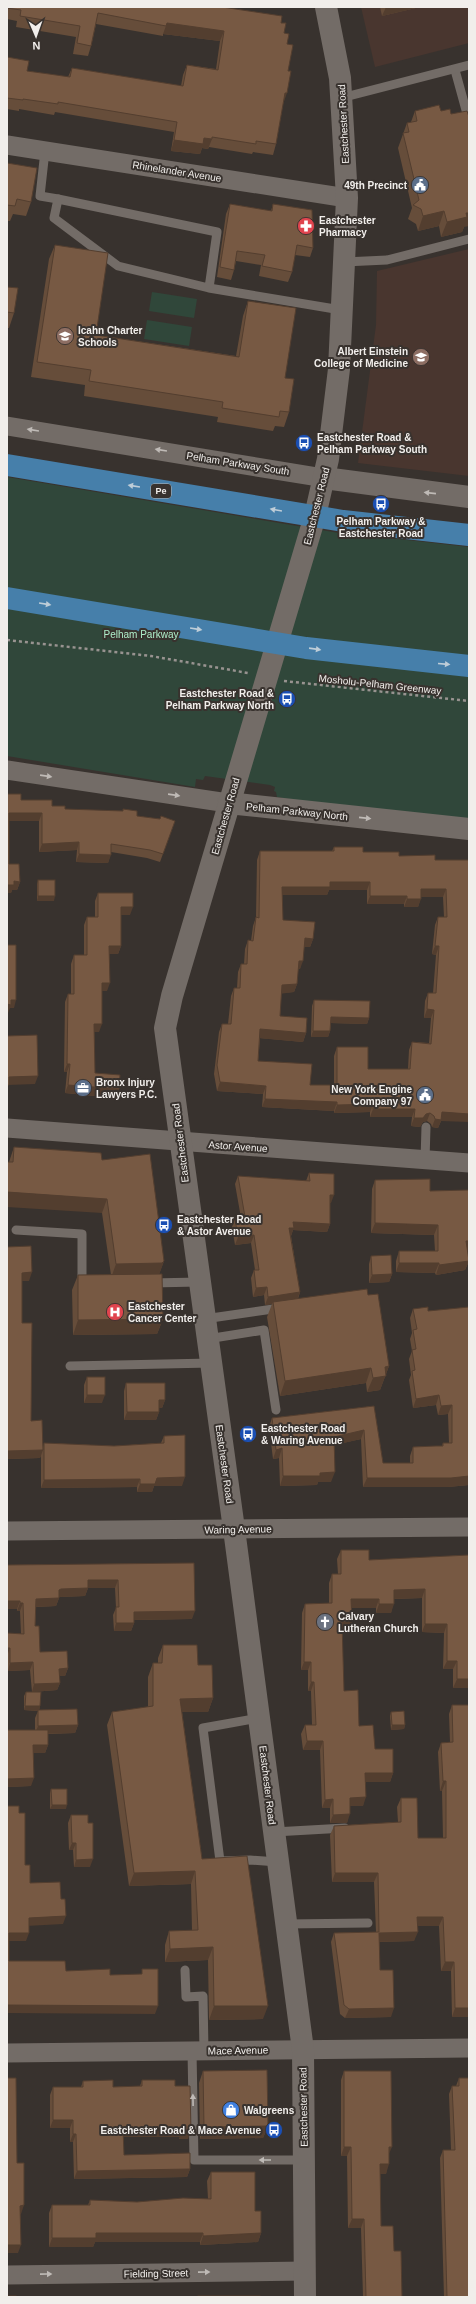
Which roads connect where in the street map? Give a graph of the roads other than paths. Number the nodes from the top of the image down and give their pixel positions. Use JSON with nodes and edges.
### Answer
{"nodes":[{"id":1,"x":326,"y":7,"type":"edge"},
{"id":2,"x":469,"y":65,"type":"edge"},
{"id":3,"x":455,"y":70,"type":"junction"},
{"id":4,"x":341,"y":98,"type":"junction"},
{"id":5,"x":469,"y":121,"type":"edge"},
{"id":6,"x":7,"y":145,"type":"edge"},
{"id":7,"x":44,"y":151,"type":"junction"},
{"id":8,"x":347,"y":198,"type":"junction"},
{"id":9,"x":58,"y":199,"type":"junction"},
{"id":10,"x":469,"y":239,"type":"edge"},
{"id":11,"x":344,"y":262,"type":"junction"},
{"id":12,"x":209,"y":288,"type":"junction"},
{"id":13,"x":341,"y":310,"type":"junction"},
{"id":14,"x":7,"y":426,"type":"edge"},
{"id":15,"x":7,"y":465,"type":"edge"},
{"id":16,"x":324,"y":478,"type":"junction"},
{"id":17,"x":469,"y":497,"type":"edge"},
{"id":18,"x":315,"y":516,"type":"junction"},
{"id":19,"x":469,"y":535,"type":"edge"},
{"id":20,"x":7,"y":598,"type":"edge"},
{"id":21,"x":276,"y":643,"type":"junction"},
{"id":22,"x":469,"y":666,"type":"edge"},
{"id":23,"x":7,"y":770,"type":"edge"},
{"id":24,"x":228,"y":803,"type":"junction"},
{"id":25,"x":469,"y":829,"type":"edge"},
{"id":26,"x":426,"y":1127,"type":"dead end"},
{"id":27,"x":7,"y":1128,"type":"edge"},
{"id":28,"x":179,"y":1141,"type":"junction"},
{"id":29,"x":425,"y":1160,"type":"junction"},
{"id":30,"x":469,"y":1163,"type":"edge"},
{"id":31,"x":16,"y":1230,"type":"dead end"},
{"id":32,"x":199,"y":1282,"type":"junction"},
{"id":33,"x":140,"y":1283,"type":"edge"},
{"id":34,"x":95,"y":1285,"type":"edge"},
{"id":35,"x":287,"y":1308,"type":"edge"},
{"id":36,"x":206,"y":1329,"type":"junction"},
{"id":37,"x":211,"y":1363,"type":"junction"},
{"id":38,"x":70,"y":1366,"type":"dead end"},
{"id":39,"x":276,"y":1410,"type":"dead end"},
{"id":40,"x":469,"y":1527,"type":"edge"},
{"id":41,"x":234,"y":1529,"type":"junction"},
{"id":42,"x":7,"y":1532,"type":"edge"},
{"id":43,"x":259,"y":1718,"type":"junction"},
{"id":44,"x":354,"y":1828,"type":"edge"},
{"id":45,"x":274,"y":1832,"type":"junction"},
{"id":46,"x":278,"y":1862,"type":"junction"},
{"id":47,"x":368,"y":1922,"type":"dead end"},
{"id":48,"x":286,"y":1924,"type":"junction"},
{"id":49,"x":185,"y":1970,"type":"dead end"},
{"id":50,"x":469,"y":2048,"type":"edge"},
{"id":51,"x":303,"y":2050,"type":"junction"},
{"id":52,"x":198,"y":2051,"type":"junction"},
{"id":53,"x":7,"y":2053,"type":"edge"},
{"id":54,"x":304,"y":2160,"type":"junction"},
{"id":55,"x":305,"y":2272,"type":"junction"},
{"id":56,"x":7,"y":2275,"type":"edge"},
{"id":57,"x":305,"y":2297,"type":"edge"}],
"edges":[{"from":1,"to":4,"type":"main road","name":"Eastchester Road"},
{"from":2,"to":3,"type":"lane"},
{"from":3,"to":4,"type":"lane"},
{"from":3,"to":5,"type":"lane"},
{"from":4,"to":8,"type":"main road","name":"Eastchester Road"},
{"from":6,"to":7,"type":"street","name":"Rhinelander Avenue"},
{"from":7,"to":8,"type":"street","name":"Rhinelander Avenue"},
{"from":7,"to":9,"type":"lane"},
{"from":8,"to":11,"type":"main road","name":"Eastchester Road"},
{"from":9,"to":12,"type":"lane"},
{"from":9,"to":12,"type":"lane"},
{"from":10,"to":11,"type":"lane"},
{"from":11,"to":13,"type":"main road","name":"Eastchester Road"},
{"from":12,"to":13,"type":"lane"},
{"from":13,"to":16,"type":"main road","name":"Eastchester Road"},
{"from":16,"to":14,"type":"street","name":"Pelham Parkway South","one_way":true},
{"from":18,"to":15,"type":"main road","number":"Pe","one_way":true},
{"from":17,"to":16,"type":"main road","name":"Pelham Parkway South","one_way":true},
{"from":16,"to":18,"type":"main road","name":"Eastchester Road"},
{"from":18,"to":19,"type":"main road","number":"Pe"},
{"from":18,"to":21,"type":"main road","name":"Eastchester Road"},
{"from":20,"to":21,"type":"main road","one_way":true},
{"from":21,"to":22,"type":"main road","one_way":true},
{"from":21,"to":24,"type":"main road","name":"Eastchester Road"},
{"from":23,"to":24,"type":"street","name":"Pelham Parkway North","one_way":true},
{"from":24,"to":25,"type":"main road","name":"Pelham Parkway North","one_way":true},
{"from":24,"to":28,"type":"main road","name":"Eastchester Road"},
{"from":26,"to":29,"type":"lane"},
{"from":27,"to":28,"type":"street","name":"Astor Avenue"},
{"from":28,"to":29,"type":"street","name":"Astor Avenue"},
{"from":28,"to":32,"type":"main road","name":"Eastchester Road"},
{"from":29,"to":30,"type":"street","name":"Astor Avenue"},
{"from":31,"to":34,"type":"lane"},
{"from":32,"to":33,"type":"lane"},
{"from":32,"to":36,"type":"main road","name":"Eastchester Road"},
{"from":35,"to":36,"type":"lane"},
{"from":36,"to":37,"type":"main road","name":"Eastchester Road"},
{"from":36,"to":39,"type":"lane"},
{"from":37,"to":38,"type":"lane"},
{"from":37,"to":41,"type":"main road","name":"Eastchester Road"},
{"from":40,"to":41,"type":"street","name":"Waring Avenue"},
{"from":41,"to":42,"type":"street","name":"Waring Avenue"},
{"from":41,"to":43,"type":"main road","name":"Eastchester Road"},
{"from":43,"to":45,"type":"main road","name":"Eastchester Road"},
{"from":43,"to":46,"type":"lane"},
{"from":44,"to":45,"type":"lane"},
{"from":45,"to":46,"type":"main road","name":"Eastchester Road"},
{"from":46,"to":48,"type":"main road","name":"Eastchester Road"},
{"from":47,"to":48,"type":"lane"},
{"from":48,"to":51,"type":"main road","name":"Eastchester Road"},
{"from":49,"to":52,"type":"lane"},
{"from":50,"to":51,"type":"street","name":"Mace Avenue"},
{"from":51,"to":52,"type":"street","name":"Mace Avenue"},
{"from":51,"to":54,"type":"main road","name":"Eastchester Road"},
{"from":52,"to":53,"type":"street","name":"Mace Avenue"},
{"from":54,"to":52,"type":"lane","one_way":true},
{"from":54,"to":55,"type":"main road","name":"Eastchester Road"},
{"from":56,"to":55,"type":"street","name":"Fielding Street","one_way":true},
{"from":55,"to":57,"type":"main road","name":"Eastchester Road"}]}
